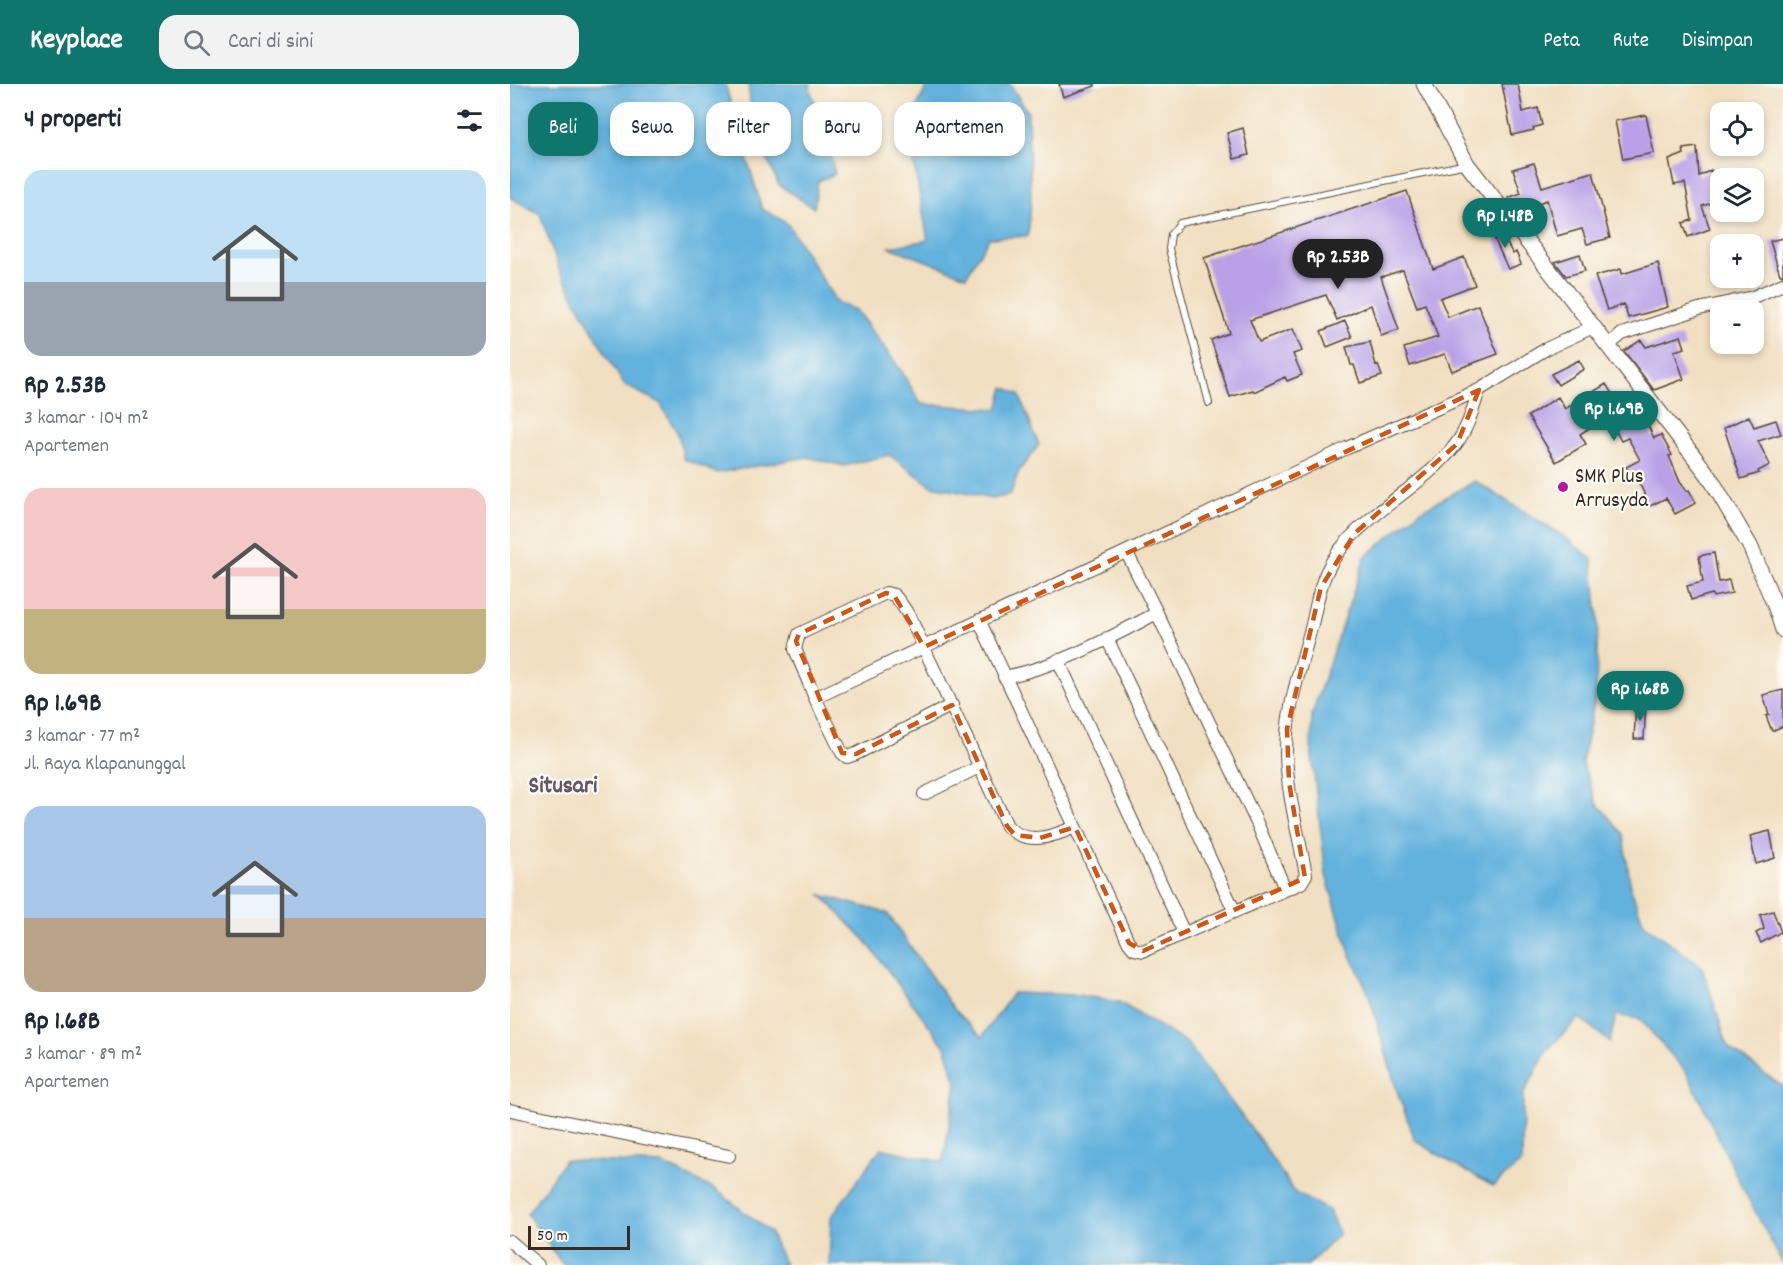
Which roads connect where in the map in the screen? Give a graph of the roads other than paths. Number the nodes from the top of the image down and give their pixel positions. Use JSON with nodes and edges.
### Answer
{"nodes":[{"id":1,"x":1425,"y":84,"type":"edge"},
{"id":2,"x":1467,"y":164,"type":"junction"},
{"id":3,"x":1783,"y":284,"type":"edge"},
{"id":4,"x":1593,"y":327,"type":"junction"},
{"id":5,"x":1608,"y":346,"type":"junction"},
{"id":6,"x":1479,"y":390,"type":"junction"},
{"id":7,"x":1209,"y":403,"type":"dead end"},
{"id":8,"x":1127,"y":553,"type":"junction"},
{"id":9,"x":1157,"y":613,"type":"junction"},
{"id":10,"x":979,"y":620,"type":"junction"},
{"id":11,"x":1783,"y":630,"type":"edge"},
{"id":12,"x":1107,"y":638,"type":"junction"},
{"id":13,"x":924,"y":647,"type":"junction"},
{"id":14,"x":1058,"y":660,"type":"junction"},
{"id":15,"x":1004,"y":676,"type":"junction"},
{"id":16,"x":815,"y":698,"type":"junction"},
{"id":17,"x":952,"y":705,"type":"junction"},
{"id":18,"x":980,"y":767,"type":"junction"},
{"id":19,"x":924,"y":794,"type":"dead end"},
{"id":20,"x":1075,"y":827,"type":"junction"},
{"id":21,"x":1285,"y":889,"type":"junction"},
{"id":22,"x":1234,"y":910,"type":"junction"},
{"id":23,"x":1184,"y":933,"type":"junction"},
{"id":24,"x":510,"y":1110,"type":"edge"},
{"id":25,"x":729,"y":1156,"type":"dead end"},
{"id":26,"x":510,"y":1241,"type":"edge"},
{"id":27,"x":538,"y":1265,"type":"edge"}],
"edges":[{"from":1,"to":2,"type":"street"},
{"from":2,"to":4,"type":"street"},
{"from":2,"to":7,"type":"lane"},
{"from":3,"to":5,"type":"street"},
{"from":4,"to":5,"type":"street"},
{"from":4,"to":6,"type":"street"},
{"from":5,"to":11,"type":"street"},
{"from":6,"to":8,"type":"street"},
{"from":6,"to":21,"type":"street"},
{"from":8,"to":9,"type":"street"},
{"from":8,"to":10,"type":"street"},
{"from":9,"to":12,"type":"street"},
{"from":9,"to":21,"type":"street"},
{"from":10,"to":13,"type":"street"},
{"from":10,"to":15,"type":"street"},
{"from":12,"to":14,"type":"street"},
{"from":12,"to":22,"type":"street"},
{"from":13,"to":16,"type":"street"},
{"from":13,"to":16,"type":"street"},
{"from":13,"to":17,"type":"street"},
{"from":14,"to":15,"type":"street"},
{"from":14,"to":23,"type":"street"},
{"from":15,"to":20,"type":"street"},
{"from":16,"to":17,"type":"street"},
{"from":17,"to":18,"type":"street"},
{"from":18,"to":19,"type":"street"},
{"from":18,"to":20,"type":"street"},
{"from":20,"to":23,"type":"street"},
{"from":21,"to":22,"type":"street"},
{"from":22,"to":23,"type":"street"},
{"from":24,"to":25,"type":"street"},
{"from":26,"to":27,"type":"street"}]}
